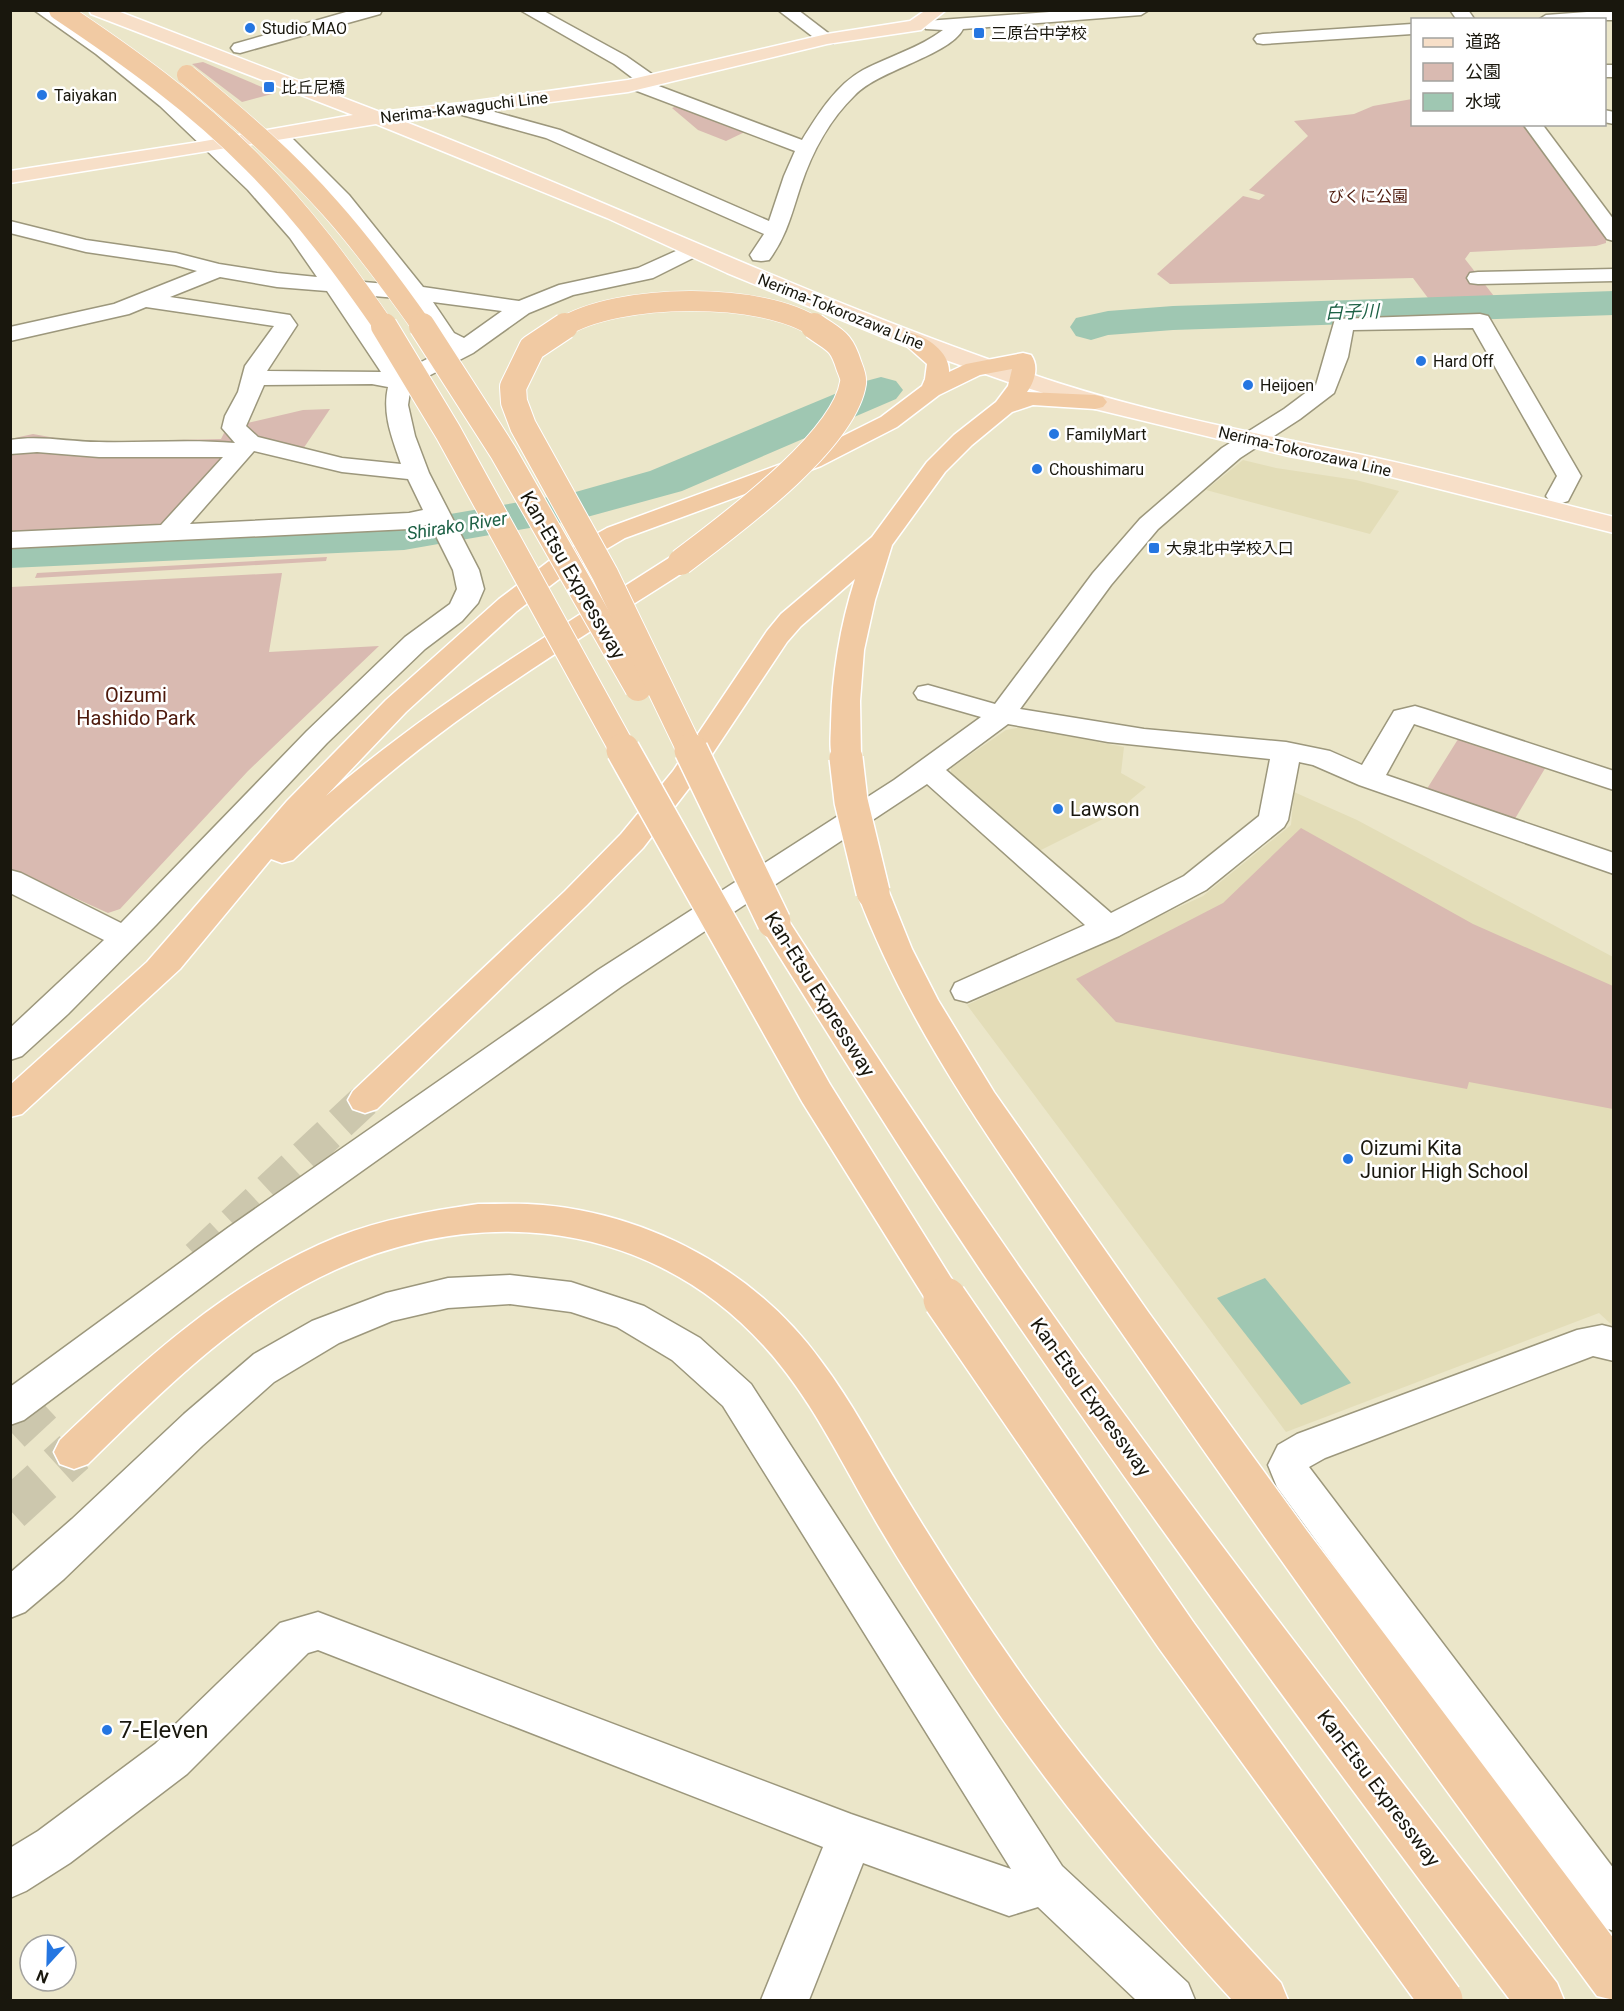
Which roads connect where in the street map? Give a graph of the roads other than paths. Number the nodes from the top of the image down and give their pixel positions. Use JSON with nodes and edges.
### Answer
{"nodes":[{"id":1,"x":42,"y":10,"type":"edge"},
{"id":2,"x":59,"y":10,"type":"edge"},
{"id":3,"x":91,"y":10,"type":"edge"},
{"id":4,"x":97,"y":10,"type":"edge"},
{"id":5,"x":146,"y":10,"type":"edge"},
{"id":6,"x":374,"y":10,"type":"edge"},
{"id":7,"x":528,"y":10,"type":"edge"},
{"id":8,"x":786,"y":10,"type":"edge"},
{"id":9,"x":938,"y":10,"type":"edge"},
{"id":10,"x":1141,"y":10,"type":"edge"},
{"id":11,"x":1614,"y":15,"type":"edge"},
{"id":12,"x":1582,"y":18,"type":"edge"},
{"id":13,"x":952,"y":24,"type":"junction"},
{"id":14,"x":915,"y":26,"type":"junction"},
{"id":15,"x":1411,"y":29,"type":"edge"},
{"id":16,"x":827,"y":39,"type":"junction"},
{"id":17,"x":1263,"y":39,"type":"dead end"},
{"id":18,"x":240,"y":48,"type":"junction"},
{"id":19,"x":643,"y":82,"type":"junction"},
{"id":20,"x":462,"y":109,"type":"junction"},
{"id":21,"x":403,"y":115,"type":"junction"},
{"id":22,"x":376,"y":117,"type":"junction"},
{"id":23,"x":1533,"y":126,"type":"edge"},
{"id":24,"x":277,"y":134,"type":"junction"},
{"id":25,"x":213,"y":146,"type":"junction"},
{"id":26,"x":807,"y":149,"type":"junction"},
{"id":27,"x":10,"y":177,"type":"edge"},
{"id":28,"x":10,"y":227,"type":"edge"},
{"id":29,"x":776,"y":232,"type":"junction"},
{"id":30,"x":1614,"y":235,"type":"edge"},
{"id":31,"x":715,"y":237,"type":"dead end"},
{"id":32,"x":694,"y":250,"type":"junction"},
{"id":33,"x":753,"y":252,"type":"joint"},
{"id":34,"x":781,"y":263,"type":"dead end"},
{"id":35,"x":218,"y":270,"type":"junction"},
{"id":36,"x":1614,"y":275,"type":"edge"},
{"id":37,"x":1478,"y":278,"type":"dead end"},
{"id":38,"x":332,"y":284,"type":"junction"},
{"id":39,"x":416,"y":292,"type":"junction"},
{"id":40,"x":144,"y":300,"type":"junction"},
{"id":41,"x":521,"y":308,"type":"junction"},
{"id":42,"x":10,"y":334,"type":"edge"},
{"id":43,"x":911,"y":340,"type":"junction"},
{"id":44,"x":971,"y":340,"type":"dead end"},
{"id":45,"x":465,"y":348,"type":"junction"},
{"id":46,"x":985,"y":366,"type":"junction"},
{"id":47,"x":1022,"y":370,"type":"junction"},
{"id":48,"x":253,"y":378,"type":"junction"},
{"id":49,"x":400,"y":382,"type":"junction"},
{"id":50,"x":931,"y":390,"type":"junction"},
{"id":51,"x":1095,"y":402,"type":"junction"},
{"id":52,"x":1004,"y":406,"type":"junction"},
{"id":53,"x":1260,"y":433,"type":"junction"},
{"id":54,"x":10,"y":447,"type":"edge"},
{"id":55,"x":245,"y":447,"type":"junction"},
{"id":56,"x":417,"y":473,"type":"junction"},
{"id":57,"x":1559,"y":496,"type":"junction"},
{"id":58,"x":1614,"y":510,"type":"edge"},
{"id":59,"x":443,"y":523,"type":"junction"},
{"id":60,"x":1614,"y":525,"type":"edge"},
{"id":61,"x":168,"y":533,"type":"junction"},
{"id":62,"x":10,"y":540,"type":"edge"},
{"id":63,"x":880,"y":542,"type":"junction"},
{"id":64,"x":928,"y":693,"type":"dead end"},
{"id":65,"x":1002,"y":714,"type":"junction"},
{"id":66,"x":1286,"y":751,"type":"junction"},
{"id":67,"x":927,"y":770,"type":"junction"},
{"id":68,"x":1369,"y":779,"type":"junction"},
{"id":69,"x":1614,"y":781,"type":"edge"},
{"id":70,"x":1614,"y":864,"type":"edge"},
{"id":71,"x":10,"y":880,"type":"edge"},
{"id":72,"x":774,"y":922,"type":"junction"},
{"id":73,"x":1108,"y":928,"type":"junction"},
{"id":74,"x":125,"y":938,"type":"junction"},
{"id":75,"x":153,"y":977,"type":"junction"},
{"id":76,"x":967,"y":991,"type":"dead end"},
{"id":77,"x":10,"y":1048,"type":"edge"},
{"id":78,"x":365,"y":1100,"type":"tunnel mouth"},
{"id":79,"x":10,"y":1106,"type":"edge"},
{"id":80,"x":1614,"y":1346,"type":"edge"},
{"id":81,"x":10,"y":1409,"type":"edge"},
{"id":82,"x":74,"y":1452,"type":"tunnel mouth"},
{"id":83,"x":10,"y":1599,"type":"edge"},
{"id":84,"x":851,"y":1836,"type":"junction"},
{"id":85,"x":10,"y":1875,"type":"edge"},
{"id":86,"x":1045,"y":1882,"type":"junction"},
{"id":87,"x":1614,"y":1908,"type":"edge"},
{"id":88,"x":1614,"y":1979,"type":"edge"},
{"id":89,"x":785,"y":2001,"type":"edge"},
{"id":90,"x":1171,"y":2001,"type":"edge"},
{"id":91,"x":1264,"y":2001,"type":"edge"},
{"id":92,"x":1441,"y":2001,"type":"edge"},
{"id":93,"x":1540,"y":2001,"type":"edge"}],
"edges":[{"from":1,"to":25,"type":"street"},
{"from":2,"to":92,"type":"highway","name":"Kan-Etsu Expressway","bridge":true},
{"from":3,"to":72,"type":"highway","name":"Kan-Etsu Expressway","bridge":true},
{"from":4,"to":22,"type":"main road","name":"Nerima-Tokorozawa Line"},
{"from":5,"to":18,"type":"main road"},
{"from":6,"to":18,"type":"street"},
{"from":7,"to":19,"type":"street"},
{"from":8,"to":16,"type":"street"},
{"from":9,"to":14,"type":"main road"},
{"from":10,"to":13,"type":"street"},
{"from":11,"to":12,"type":"street"},
{"from":13,"to":14,"type":"street"},
{"from":13,"to":26,"type":"street"},
{"from":14,"to":16,"type":"main road","name":"Nerima-Kawaguchi Line"},
{"from":15,"to":17,"type":"street"},
{"from":16,"to":19,"type":"main road","name":"Nerima-Kawaguchi Line"},
{"from":18,"to":21,"type":"main road"},
{"from":19,"to":20,"type":"main road","name":"Nerima-Kawaguchi Line"},
{"from":19,"to":26,"type":"street"},
{"from":20,"to":21,"type":"main road","name":"Nerima-Kawaguchi Line"},
{"from":20,"to":29,"type":"street"},
{"from":21,"to":22,"type":"main road","name":"Nerima-Kawaguchi Line"},
{"from":21,"to":31,"type":"main road"},
{"from":22,"to":24,"type":"main road","name":"Nerima-Kawaguchi Line"},
{"from":22,"to":32,"type":"main road","name":"Nerima-Tokorozawa Line"},
{"from":23,"to":30,"type":"street"},
{"from":24,"to":25,"type":"main road","name":"Nerima-Kawaguchi Line"},
{"from":24,"to":39,"type":"street"},
{"from":25,"to":27,"type":"main road","name":"Nerima-Kawaguchi Line"},
{"from":25,"to":38,"type":"street"},
{"from":26,"to":29,"type":"street"},
{"from":28,"to":35,"type":"street"},
{"from":29,"to":33,"type":"street"},
{"from":32,"to":41,"type":"street"},
{"from":32,"to":43,"type":"main road","name":"Nerima-Tokorozawa Line"},
{"from":33,"to":34,"type":"main road","name":"Nerima-Tokorozawa Line"},
{"from":35,"to":38,"type":"street"},
{"from":35,"to":40,"type":"street"},
{"from":36,"to":37,"type":"street"},
{"from":38,"to":39,"type":"street"},
{"from":38,"to":49,"type":"street"},
{"from":39,"to":41,"type":"street"},
{"from":39,"to":45,"type":"street"},
{"from":40,"to":42,"type":"street"},
{"from":40,"to":48,"type":"street"},
{"from":41,"to":45,"type":"street"},
{"from":43,"to":46,"type":"main road","name":"Nerima-Tokorozawa Line"},
{"from":43,"to":50,"type":"highway"},
{"from":44,"to":47,"type":"main road","name":"Nerima-Tokorozawa Line"},
{"from":45,"to":49,"type":"street"},
{"from":46,"to":47,"type":"main road","name":"Nerima-Tokorozawa Line"},
{"from":46,"to":50,"type":"highway"},
{"from":47,"to":51,"type":"main road","name":"Nerima-Tokorozawa Line"},
{"from":47,"to":52,"type":"highway"},
{"from":47,"to":53,"type":"main road","name":"Nerima-Tokorozawa Line"},
{"from":48,"to":49,"type":"street"},
{"from":48,"to":55,"type":"street"},
{"from":49,"to":56,"type":"street"},
{"from":50,"to":75,"type":"highway"},
{"from":51,"to":52,"type":"highway"},
{"from":51,"to":53,"type":"main road","name":"Nerima-Tokorozawa Line"},
{"from":52,"to":63,"type":"highway"},
{"from":53,"to":57,"type":"main road","name":"Nerima-Tokorozawa Line"},
{"from":53,"to":57,"type":"street"},
{"from":53,"to":60,"type":"main road","name":"Nerima-Tokorozawa Line"},
{"from":53,"to":65,"type":"street"},
{"from":54,"to":55,"type":"street"},
{"from":55,"to":56,"type":"street"},
{"from":55,"to":61,"type":"street"},
{"from":56,"to":59,"type":"street"},
{"from":57,"to":58,"type":"main road","name":"Nerima-Tokorozawa Line"},
{"from":59,"to":61,"type":"street"},
{"from":59,"to":74,"type":"street"},
{"from":61,"to":62,"type":"street"},
{"from":63,"to":78,"type":"highway"},
{"from":63,"to":88,"type":"highway","bridge":true},
{"from":64,"to":65,"type":"street"},
{"from":65,"to":66,"type":"street"},
{"from":65,"to":67,"type":"street"},
{"from":66,"to":68,"type":"street"},
{"from":66,"to":73,"type":"street"},
{"from":67,"to":73,"type":"street"},
{"from":67,"to":81,"type":"street"},
{"from":68,"to":69,"type":"street"},
{"from":68,"to":70,"type":"street"},
{"from":71,"to":74,"type":"street"},
{"from":72,"to":75,"type":"highway","bridge":true},
{"from":72,"to":93,"type":"highway","name":"Kan-Etsu Expressway"},
{"from":73,"to":76,"type":"street"},
{"from":74,"to":77,"type":"street"},
{"from":75,"to":79,"type":"highway"},
{"from":80,"to":87,"type":"street"},
{"from":82,"to":91,"type":"highway"},
{"from":83,"to":86,"type":"street"},
{"from":84,"to":85,"type":"street"},
{"from":84,"to":86,"type":"street"},
{"from":84,"to":89,"type":"street"},
{"from":86,"to":90,"type":"street"}]}
